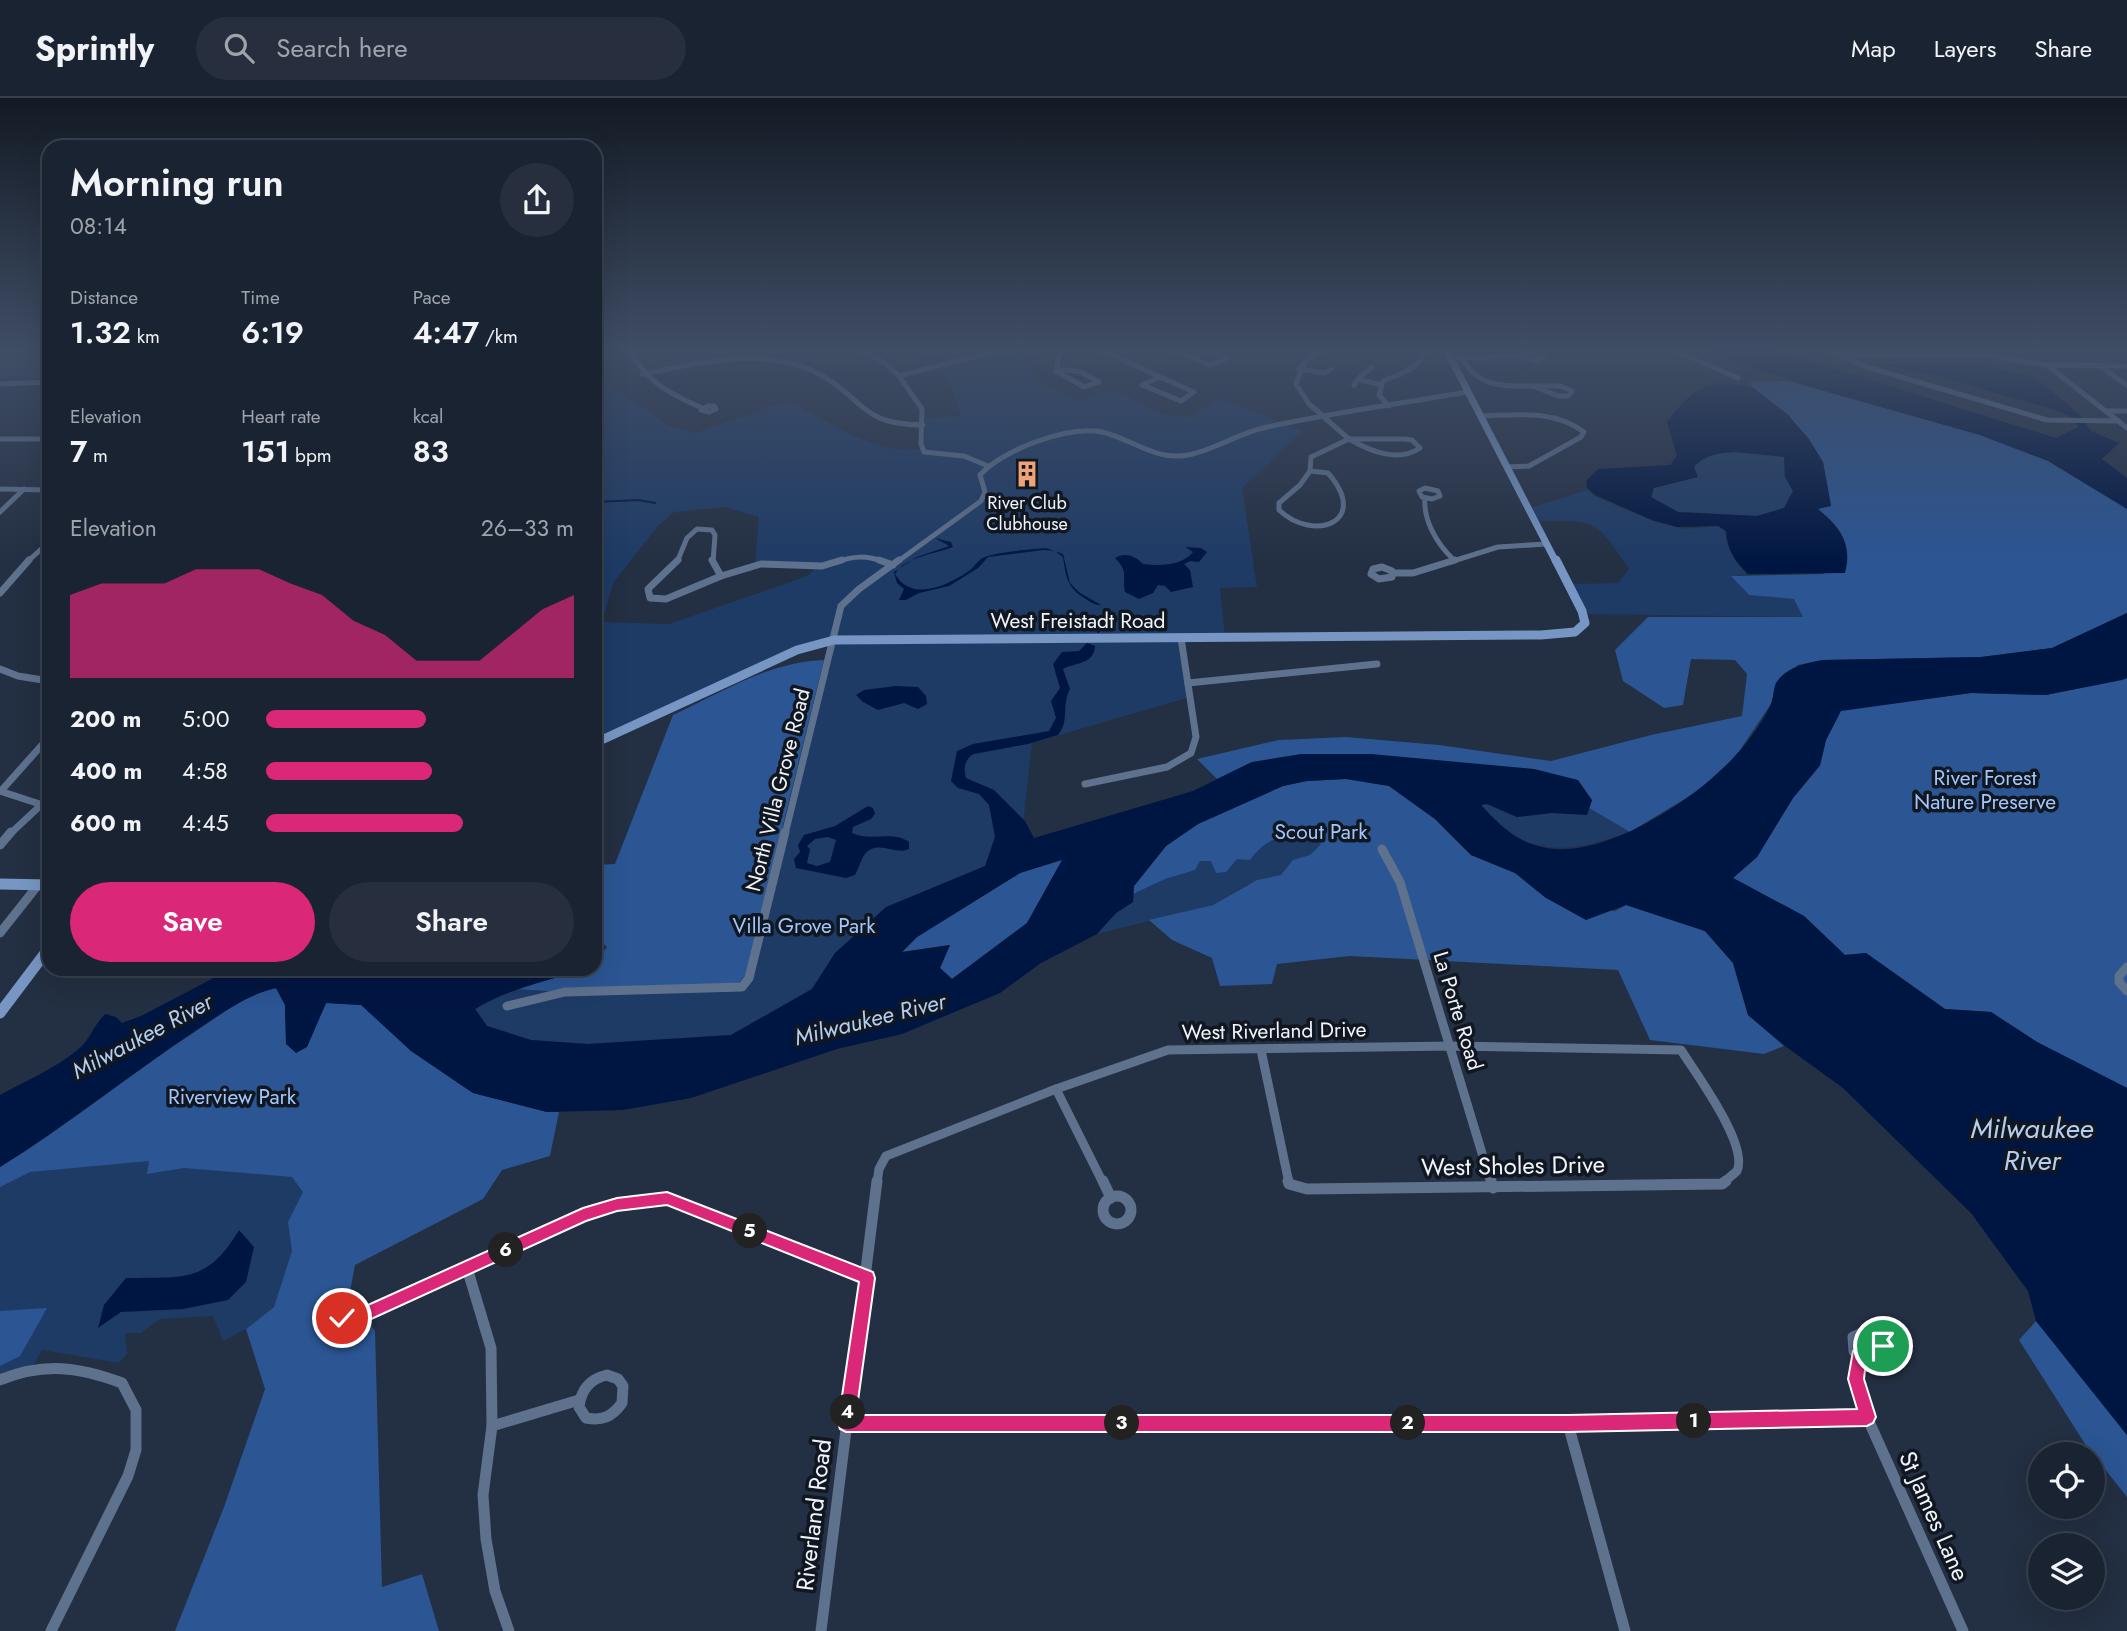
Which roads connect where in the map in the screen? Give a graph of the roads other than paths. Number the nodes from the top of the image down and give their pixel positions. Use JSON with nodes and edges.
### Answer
{"nodes":[{"id":1,"x":881,"y":421,"type":"edge"},
{"id":2,"x":923,"y":421,"type":"edge"},
{"id":3,"x":1310,"y":421,"type":"edge"},
{"id":4,"x":1327,"y":421,"type":"edge"},
{"id":5,"x":1482,"y":421,"type":"edge"},
{"id":6,"x":1563,"y":421,"type":"edge"},
{"id":7,"x":2076,"y":421,"type":"edge"},
{"id":8,"x":2119,"y":421,"type":"joint"},
{"id":9,"x":923,"y":425,"type":"junction"},
{"id":10,"x":2127,"y":428,"type":"edge"},
{"id":11,"x":0,"y":439,"type":"edge"},
{"id":12,"x":42,"y":439,"type":"edge"},
{"id":13,"x":1348,"y":439,"type":"junction"},
{"id":14,"x":988,"y":466,"type":"junction"},
{"id":15,"x":1506,"y":467,"type":"junction"},
{"id":16,"x":1310,"y":471,"type":"junction"},
{"id":17,"x":0,"y":489,"type":"edge"},
{"id":18,"x":24,"y":489,"type":"junction"},
{"id":19,"x":42,"y":490,"type":"edge"},
{"id":20,"x":1425,"y":498,"type":"dead end"},
{"id":21,"x":0,"y":512,"type":"edge"},
{"id":22,"x":1545,"y":542,"type":"junction"},
{"id":23,"x":42,"y":549,"type":"edge"},
{"id":24,"x":1453,"y":559,"type":"junction"},
{"id":25,"x":893,"y":565,"type":"junction"},
{"id":26,"x":1393,"y":573,"type":"dead end"},
{"id":27,"x":721,"y":576,"type":"junction"},
{"id":28,"x":0,"y":593,"type":"edge"},
{"id":29,"x":1181,"y":638,"type":"junction"},
{"id":30,"x":834,"y":640,"type":"junction"},
{"id":31,"x":1377,"y":664,"type":"dead end"},
{"id":32,"x":4,"y":671,"type":"edge"},
{"id":33,"x":0,"y":679,"type":"edge"},
{"id":34,"x":42,"y":679,"type":"edge"},
{"id":35,"x":1188,"y":683,"type":"junction"},
{"id":36,"x":602,"y":740,"type":"edge"},
{"id":37,"x":42,"y":745,"type":"edge"},
{"id":38,"x":1085,"y":784,"type":"dead end"},
{"id":39,"x":1,"y":791,"type":"edge"},
{"id":40,"x":42,"y":805,"type":"edge"},
{"id":41,"x":42,"y":808,"type":"edge"},
{"id":42,"x":0,"y":845,"type":"edge"},
{"id":43,"x":1382,"y":849,"type":"dead end"},
{"id":44,"x":0,"y":884,"type":"edge"},
{"id":45,"x":42,"y":885,"type":"edge"},
{"id":46,"x":42,"y":887,"type":"edge"},
{"id":47,"x":1,"y":931,"type":"edge"},
{"id":48,"x":42,"y":957,"type":"edge"},
{"id":49,"x":2127,"y":967,"type":"edge"},
{"id":50,"x":2127,"y":991,"type":"edge"},
{"id":51,"x":507,"y":1006,"type":"dead end"},
{"id":52,"x":0,"y":1013,"type":"edge"},
{"id":53,"x":1451,"y":1046,"type":"junction"},
{"id":54,"x":1261,"y":1050,"type":"junction"},
{"id":55,"x":1056,"y":1089,"type":"junction"},
{"id":56,"x":886,"y":1156,"type":"joint"},
{"id":57,"x":1737,"y":1174,"type":"joint"},
{"id":58,"x":1493,"y":1188,"type":"junction"},
{"id":59,"x":1111,"y":1198,"type":"dead end"},
{"id":60,"x":467,"y":1268,"type":"junction"},
{"id":61,"x":868,"y":1278,"type":"junction"},
{"id":62,"x":336,"y":1316,"type":"dead end"},
{"id":63,"x":1858,"y":1357,"type":"dead end"},
{"id":64,"x":2,"y":1382,"type":"edge"},
{"id":65,"x":579,"y":1400,"type":"junction"},
{"id":66,"x":1867,"y":1417,"type":"junction"},
{"id":67,"x":846,"y":1423,"type":"junction"},
{"id":68,"x":1568,"y":1423,"type":"junction"},
{"id":69,"x":492,"y":1426,"type":"junction"},
{"id":70,"x":51,"y":1631,"type":"edge"},
{"id":71,"x":509,"y":1631,"type":"edge"},
{"id":72,"x":821,"y":1631,"type":"edge"},
{"id":73,"x":1625,"y":1631,"type":"edge"},
{"id":74,"x":1963,"y":1631,"type":"edge"}],
"edges":[{"from":1,"to":9,"type":"street"},
{"from":2,"to":9,"type":"street"},
{"from":3,"to":14,"type":"street"},
{"from":4,"to":13,"type":"street"},
{"from":5,"to":15,"type":"street"},
{"from":6,"to":15,"type":"street"},
{"from":7,"to":8,"type":"street"},
{"from":8,"to":10,"type":"street"},
{"from":9,"to":14,"type":"street"},
{"from":11,"to":12,"type":"street"},
{"from":13,"to":13,"type":"street"},
{"from":13,"to":16,"type":"street"},
{"from":14,"to":25,"type":"street","name":"North Villa Grove Road"},
{"from":15,"to":22,"type":"street"},
{"from":16,"to":16,"type":"street"},
{"from":17,"to":18,"type":"street"},
{"from":18,"to":19,"type":"street"},
{"from":18,"to":21,"type":"street"},
{"from":20,"to":24,"type":"street"},
{"from":22,"to":24,"type":"street"},
{"from":22,"to":29,"type":"street","name":"West Freistadt Road"},
{"from":23,"to":28,"type":"street"},
{"from":24,"to":26,"type":"street"},
{"from":25,"to":27,"type":"street"},
{"from":25,"to":30,"type":"street","name":"North Villa Grove Road"},
{"from":27,"to":27,"type":"street"},
{"from":29,"to":30,"type":"street","name":"West Freistadt Road"},
{"from":29,"to":35,"type":"street"},
{"from":30,"to":36,"type":"street","name":"West Freistadt Road"},
{"from":30,"to":51,"type":"street","name":"North Villa Grove Road"},
{"from":31,"to":35,"type":"street"},
{"from":32,"to":33,"type":"street"},
{"from":32,"to":34,"type":"street"},
{"from":35,"to":38,"type":"street"},
{"from":37,"to":39,"type":"street"},
{"from":39,"to":40,"type":"street"},
{"from":41,"to":42,"type":"street"},
{"from":43,"to":53,"type":"street","name":"La Porte Road"},
{"from":44,"to":45,"type":"street"},
{"from":46,"to":47,"type":"street"},
{"from":48,"to":52,"type":"street"},
{"from":49,"to":50,"type":"street"},
{"from":53,"to":54,"type":"street","name":"West Riverland Drive"},
{"from":53,"to":57,"type":"street","name":"West Riverland Drive"},
{"from":53,"to":58,"type":"street","name":"La Porte Road"},
{"from":54,"to":55,"type":"street","name":"West Riverland Drive"},
{"from":54,"to":58,"type":"street","name":"West Sholes Drive"},
{"from":55,"to":56,"type":"street","name":"West Riverland Drive"},
{"from":55,"to":59,"type":"street"},
{"from":56,"to":61,"type":"street","name":"Riverland Road"},
{"from":57,"to":58,"type":"street","name":"West Sholes Drive"},
{"from":60,"to":61,"type":"street"},
{"from":60,"to":62,"type":"street"},
{"from":60,"to":69,"type":"street"},
{"from":61,"to":67,"type":"street","name":"Riverland Road"},
{"from":63,"to":66,"type":"street","name":"St James Lane"},
{"from":64,"to":70,"type":"street"},
{"from":65,"to":65,"type":"street"},
{"from":65,"to":69,"type":"street"},
{"from":66,"to":68,"type":"street"},
{"from":66,"to":74,"type":"street","name":"St James Lane"},
{"from":67,"to":68,"type":"street"},
{"from":67,"to":72,"type":"street","name":"Riverland Road"},
{"from":68,"to":73,"type":"street"},
{"from":69,"to":71,"type":"street"}]}
